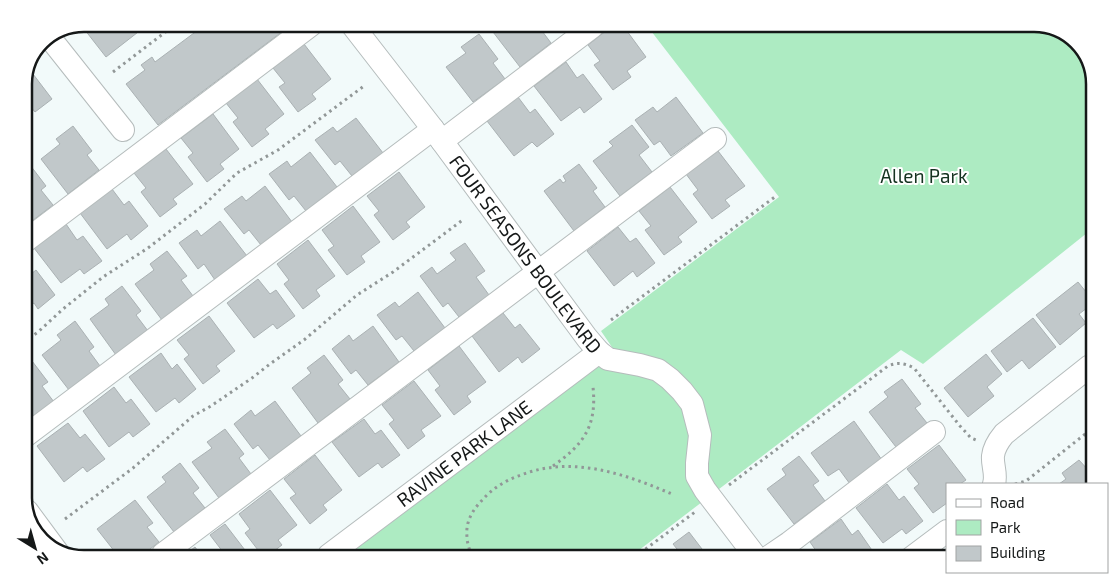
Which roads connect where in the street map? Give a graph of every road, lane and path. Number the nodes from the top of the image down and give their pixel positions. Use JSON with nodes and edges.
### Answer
{"nodes":[{"id":1,"x":166,"y":32,"type":"edge"},
{"id":2,"x":302,"y":32,"type":"edge"},
{"id":3,"x":358,"y":32,"type":"edge"},
{"id":4,"x":585,"y":32,"type":"edge"},
{"id":5,"x":54,"y":43,"type":"edge"},
{"id":6,"x":113,"y":72,"type":"dead end"},
{"id":7,"x":364,"y":86,"type":"dead end"},
{"id":8,"x":122,"y":130,"type":"dead end"},
{"id":9,"x":437,"y":135,"type":"junction"},
{"id":10,"x":715,"y":139,"type":"dead end"},
{"id":11,"x":776,"y":196,"type":"dead end"},
{"id":12,"x":464,"y":219,"type":"dead end"},
{"id":13,"x":33,"y":235,"type":"edge"},
{"id":14,"x":538,"y":271,"type":"junction"},
{"id":15,"x":611,"y":320,"type":"dead end"},
{"id":16,"x":33,"y":336,"type":"edge"},
{"id":17,"x":599,"y":352,"type":"junction"},
{"id":18,"x":1086,"y":369,"type":"edge"},
{"id":19,"x":593,"y":387,"type":"dead end"},
{"id":20,"x":33,"y":430,"type":"edge"},
{"id":21,"x":934,"y":432,"type":"dead end"},
{"id":22,"x":1086,"y":433,"type":"edge"},
{"id":23,"x":981,"y":444,"type":"dead end"},
{"id":24,"x":552,"y":467,"type":"junction"},
{"id":25,"x":1002,"y":483,"type":"edge"},
{"id":26,"x":1018,"y":483,"type":"edge"},
{"id":27,"x":672,"y":494,"type":"dead end"},
{"id":28,"x":712,"y":499,"type":"junction"},
{"id":29,"x":66,"y":520,"type":"dead end"},
{"id":30,"x":946,"y":532,"type":"edge"},
{"id":31,"x":169,"y":550,"type":"edge"},
{"id":32,"x":336,"y":550,"type":"edge"},
{"id":33,"x":470,"y":550,"type":"edge"},
{"id":34,"x":644,"y":550,"type":"edge"},
{"id":35,"x":751,"y":550,"type":"edge"},
{"id":36,"x":778,"y":550,"type":"edge"},
{"id":37,"x":922,"y":550,"type":"edge"}],
"edges":[{"from":1,"to":6,"type":"path"},
{"from":2,"to":13,"type":"street"},
{"from":3,"to":9,"type":"street","name":"FOUR SEASONS BOULEVARD"},
{"from":4,"to":9,"type":"street"},
{"from":5,"to":8,"type":"street"},
{"from":7,"to":16,"type":"path"},
{"from":9,"to":14,"type":"street","name":"FOUR SEASONS BOULEVARD"},
{"from":9,"to":20,"type":"street"},
{"from":10,"to":14,"type":"street"},
{"from":11,"to":15,"type":"path"},
{"from":12,"to":29,"type":"path"},
{"from":14,"to":17,"type":"street","name":"FOUR SEASONS BOULEVARD"},
{"from":14,"to":31,"type":"street"},
{"from":17,"to":28,"type":"street","name":"FOUR SEASONS BOULEVARD"},
{"from":17,"to":32,"type":"street","name":"RAVINE PARK LANE"},
{"from":18,"to":25,"type":"street"},
{"from":19,"to":24,"type":"path"},
{"from":21,"to":36,"type":"street"},
{"from":22,"to":26,"type":"path"},
{"from":23,"to":28,"type":"path"},
{"from":24,"to":27,"type":"path"},
{"from":24,"to":33,"type":"path"},
{"from":28,"to":34,"type":"path"},
{"from":28,"to":35,"type":"street","name":"FOUR SEASONS BOULEVARD"},
{"from":30,"to":37,"type":"street"}]}
